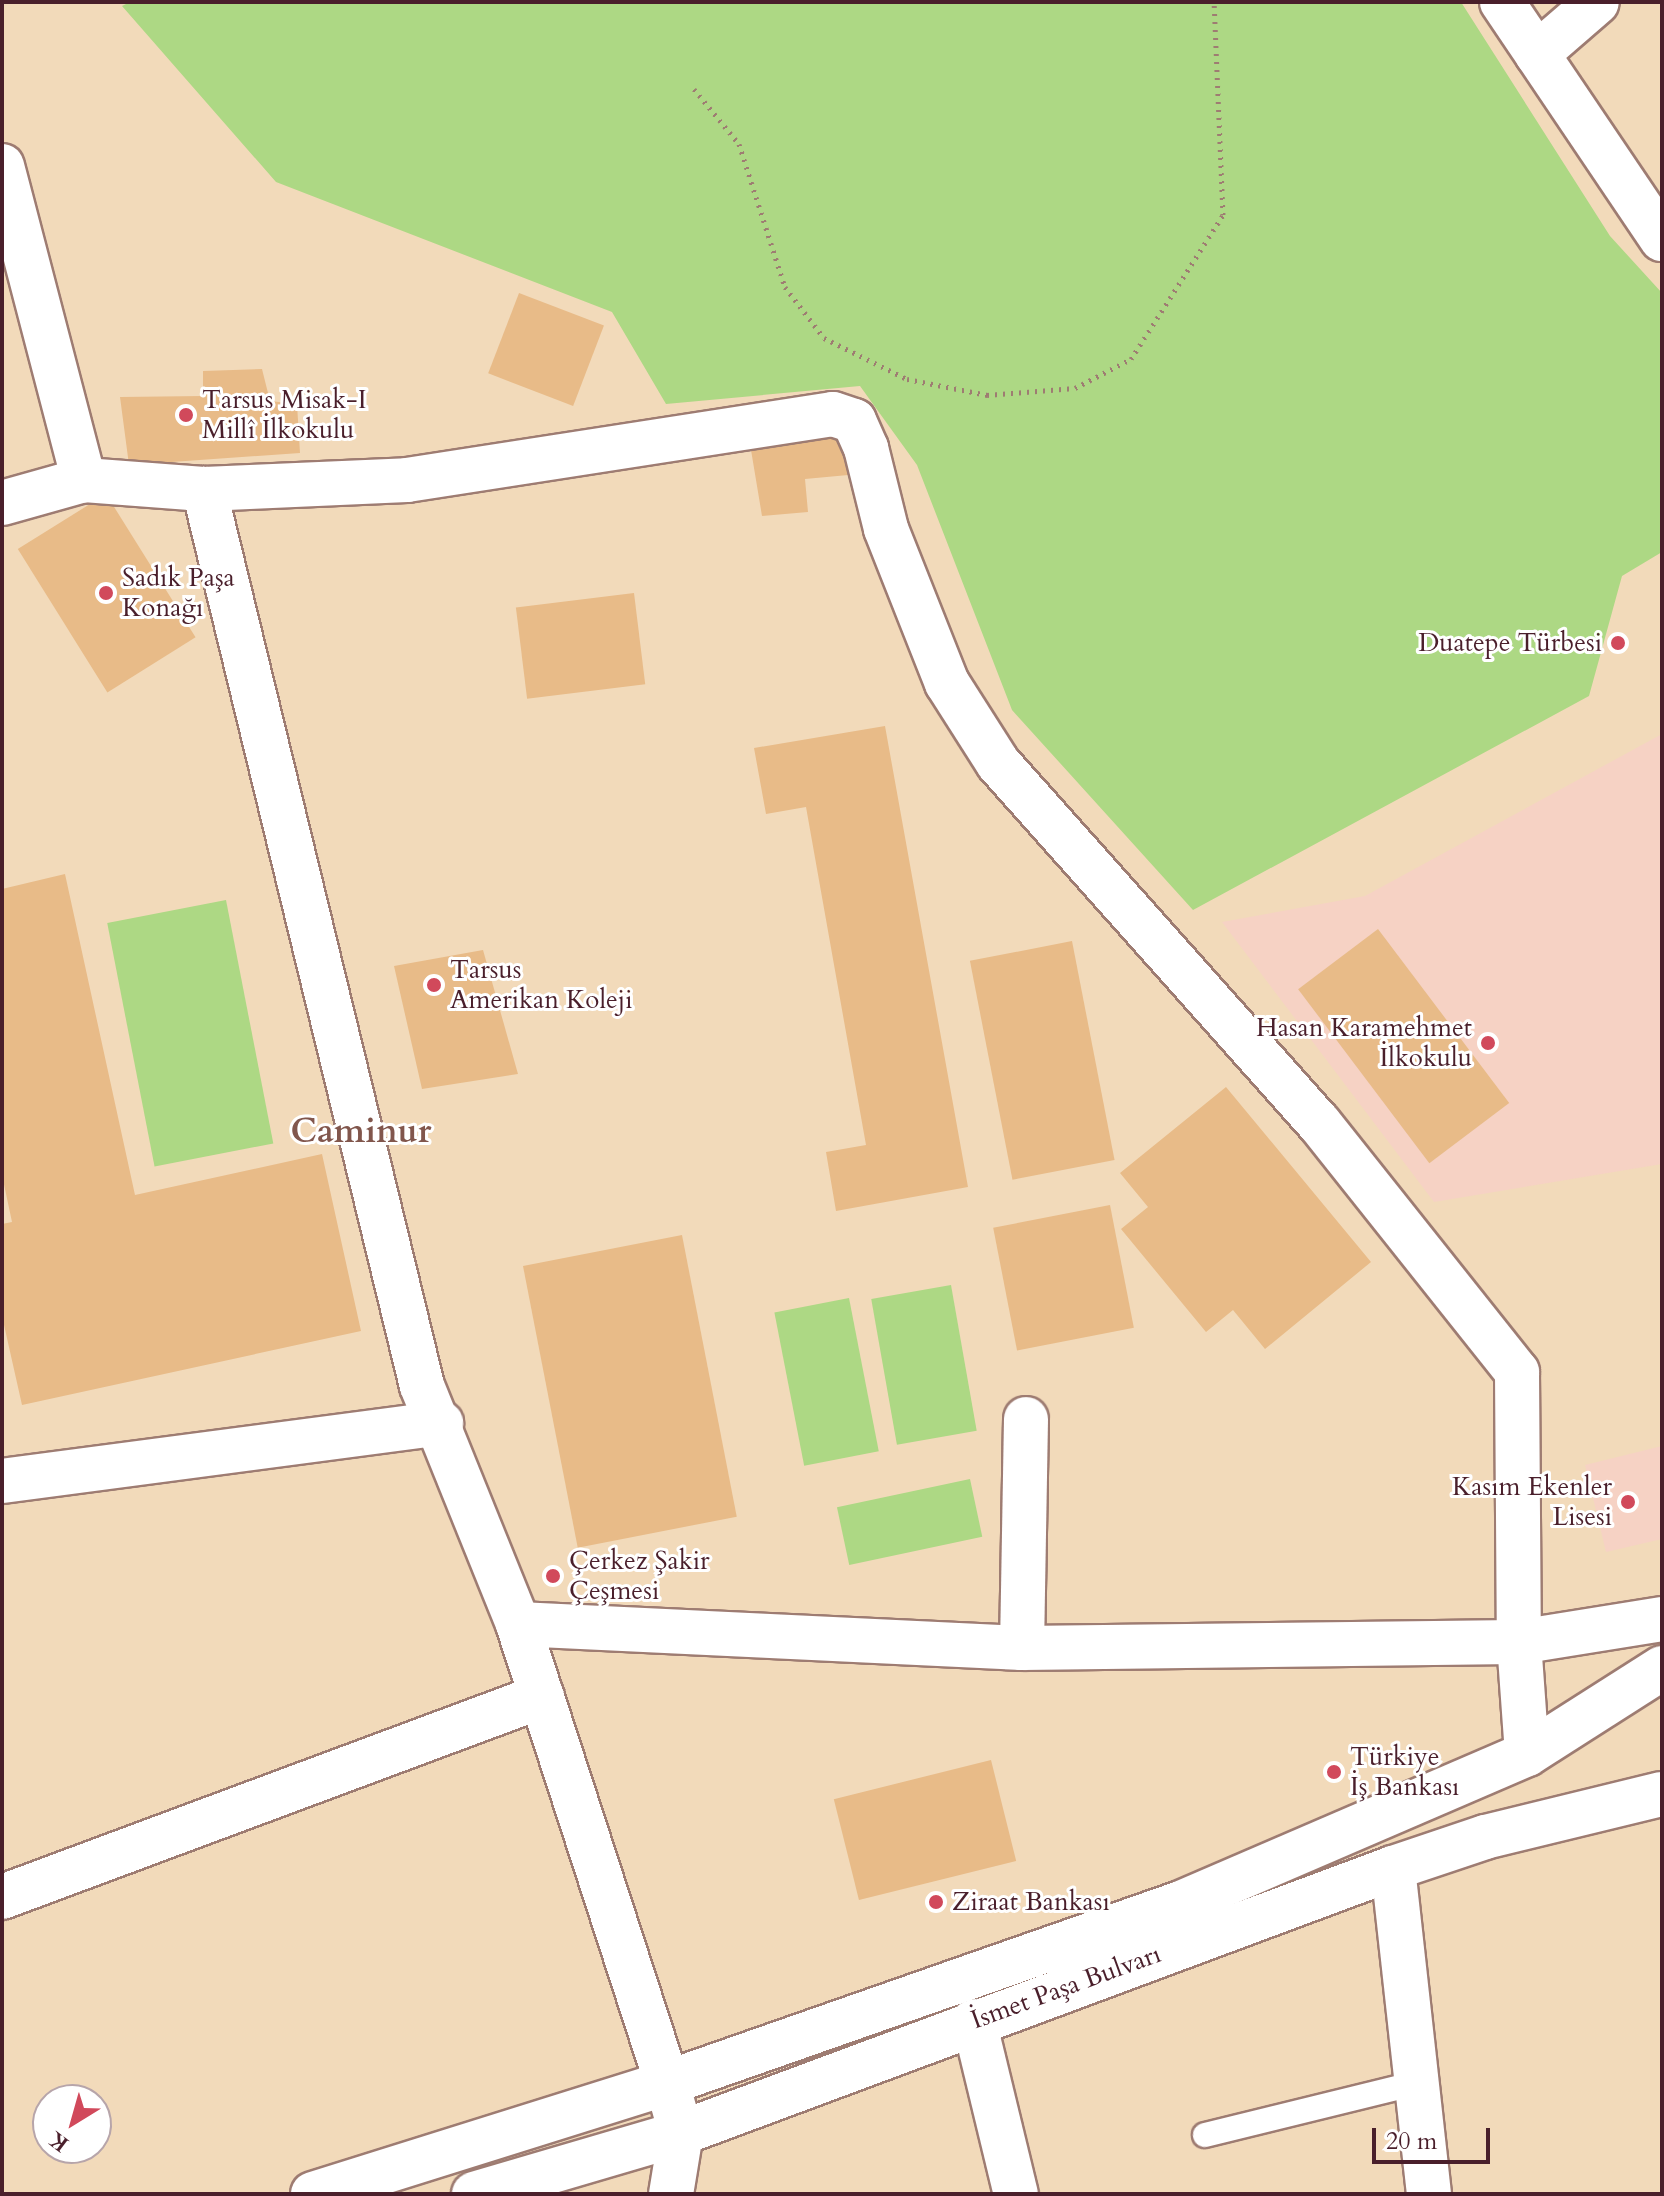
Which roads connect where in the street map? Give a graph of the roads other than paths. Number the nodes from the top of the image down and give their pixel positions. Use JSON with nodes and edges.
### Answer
{"nodes":[{"id":1,"x":1502,"y":2,"type":"edge"},
{"id":2,"x":1597,"y":2,"type":"edge"},
{"id":3,"x":1537,"y":54,"type":"junction"},
{"id":4,"x":2,"y":166,"type":"edge"},
{"id":5,"x":1654,"y":212,"type":"edge"},
{"id":6,"x":84,"y":480,"type":"junction"},
{"id":7,"x":204,"y":489,"type":"junction"},
{"id":8,"x":2,"y":503,"type":"edge"},
{"id":9,"x":1026,"y":1419,"type":"dead end"},
{"id":10,"x":441,"y":1423,"type":"junction"},
{"id":11,"x":2,"y":1481,"type":"edge"},
{"id":12,"x":1662,"y":1619,"type":"edge"},
{"id":13,"x":518,"y":1624,"type":"junction"},
{"id":14,"x":1519,"y":1642,"type":"junction"},
{"id":15,"x":1022,"y":1648,"type":"junction"},
{"id":16,"x":1662,"y":1668,"type":"edge"},
{"id":17,"x":542,"y":1696,"type":"junction"},
{"id":18,"x":1527,"y":1754,"type":"junction"},
{"id":19,"x":1662,"y":1794,"type":"edge"},
{"id":20,"x":1393,"y":1868,"type":"junction"},
{"id":21,"x":2,"y":1897,"type":"edge"},
{"id":22,"x":974,"y":2021,"type":"junction"},
{"id":23,"x":667,"y":2083,"type":"junction"},
{"id":24,"x":1416,"y":2083,"type":"junction"},
{"id":25,"x":681,"y":2133,"type":"junction"},
{"id":26,"x":1205,"y":2135,"type":"dead end"},
{"id":27,"x":313,"y":2194,"type":"edge"},
{"id":28,"x":474,"y":2194,"type":"edge"},
{"id":29,"x":671,"y":2194,"type":"edge"},
{"id":30,"x":1016,"y":2194,"type":"edge"},
{"id":31,"x":1429,"y":2194,"type":"edge"}],
"edges":[{"from":1,"to":3,"type":"street"},
{"from":2,"to":3,"type":"street"},
{"from":3,"to":5,"type":"street"},
{"from":4,"to":6,"type":"street"},
{"from":6,"to":7,"type":"street"},
{"from":6,"to":8,"type":"street"},
{"from":7,"to":10,"type":"street"},
{"from":7,"to":14,"type":"street"},
{"from":9,"to":15,"type":"street"},
{"from":10,"to":11,"type":"street"},
{"from":10,"to":13,"type":"street"},
{"from":12,"to":14,"type":"street"},
{"from":13,"to":15,"type":"street"},
{"from":13,"to":17,"type":"street"},
{"from":14,"to":15,"type":"street"},
{"from":14,"to":18,"type":"street"},
{"from":16,"to":18,"type":"street"},
{"from":17,"to":21,"type":"street"},
{"from":17,"to":23,"type":"street"},
{"from":18,"to":23,"type":"street"},
{"from":19,"to":20,"type":"street","name":"İsmet Paşa Bulvarı"},
{"from":20,"to":22,"type":"street","name":"İsmet Paşa Bulvarı"},
{"from":20,"to":24,"type":"street"},
{"from":22,"to":25,"type":"street","name":"İsmet Paşa Bulvarı"},
{"from":22,"to":30,"type":"street"},
{"from":23,"to":25,"type":"street"},
{"from":23,"to":27,"type":"street"},
{"from":24,"to":26,"type":"lane"},
{"from":24,"to":31,"type":"street"},
{"from":25,"to":28,"type":"street","name":"İsmet Paşa Bulvarı"},
{"from":25,"to":29,"type":"street"}]}
